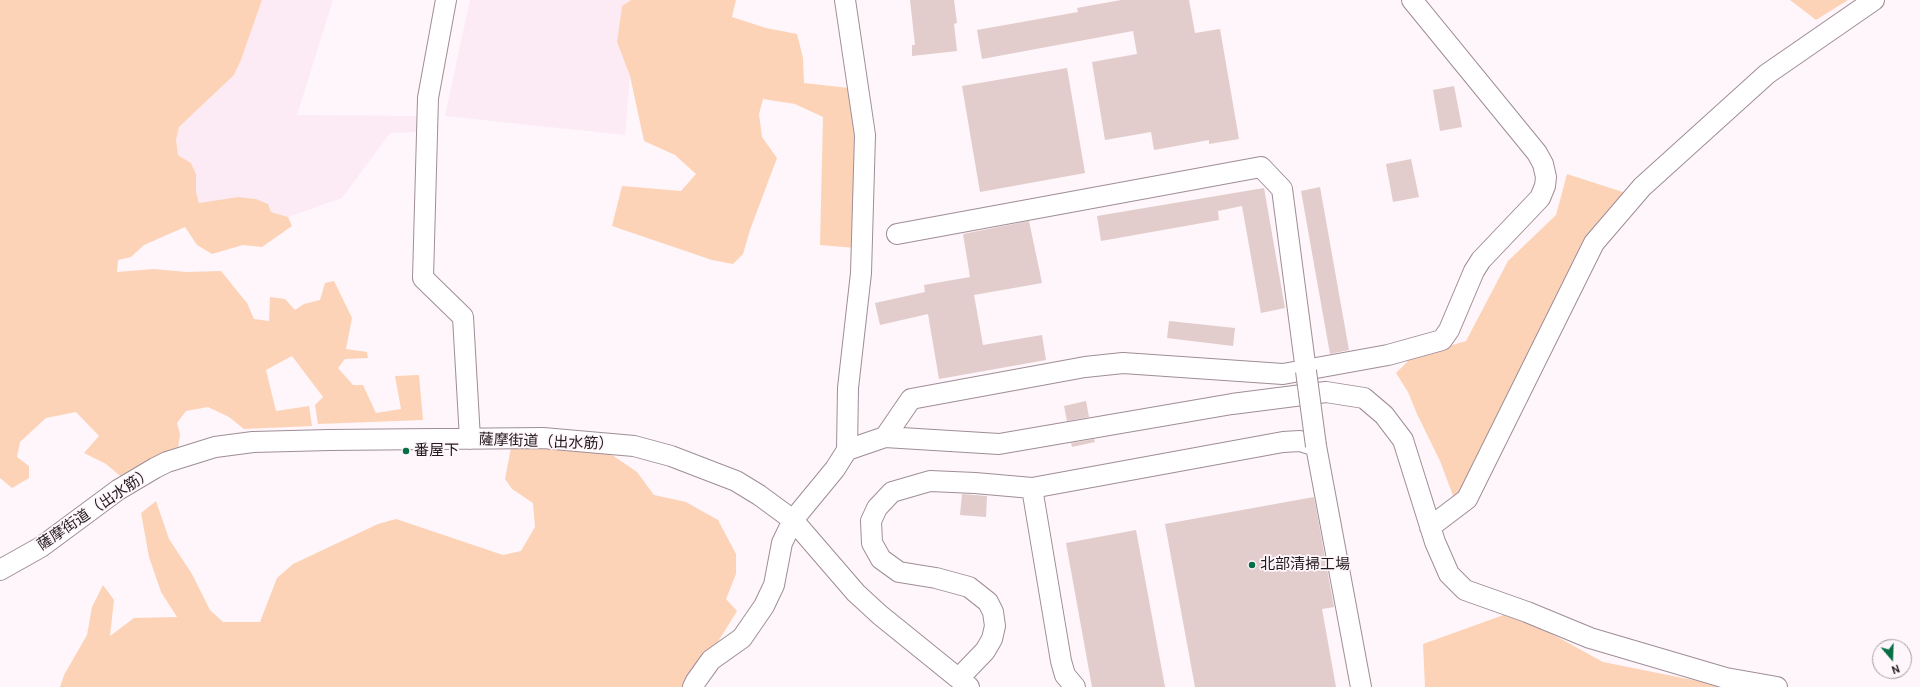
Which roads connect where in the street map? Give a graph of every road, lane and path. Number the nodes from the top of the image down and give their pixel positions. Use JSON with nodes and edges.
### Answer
{"nodes":[{"id":1,"x":446,"y":0,"type":"edge"},
{"id":2,"x":845,"y":0,"type":"edge"},
{"id":3,"x":1412,"y":0,"type":"edge"},
{"id":4,"x":1874,"y":0,"type":"edge"},
{"id":5,"x":897,"y":234,"type":"dead end"},
{"id":6,"x":1306,"y":371,"type":"junction"},
{"id":7,"x":885,"y":437,"type":"junction"},
{"id":8,"x":470,"y":439,"type":"junction"},
{"id":9,"x":1316,"y":446,"type":"junction"},
{"id":10,"x":847,"y":450,"type":"junction"},
{"id":11,"x":1032,"y":488,"type":"junction"},
{"id":12,"x":793,"y":520,"type":"junction"},
{"id":13,"x":1430,"y":527,"type":"junction"},
{"id":14,"x":0,"y":570,"type":"edge"},
{"id":15,"x":964,"y":683,"type":"edge"},
{"id":16,"x":693,"y":687,"type":"edge"},
{"id":17,"x":1075,"y":687,"type":"edge"},
{"id":18,"x":1361,"y":687,"type":"edge"},
{"id":19,"x":1777,"y":687,"type":"edge"}],
"edges":[{"from":1,"to":8,"type":"street"},
{"from":2,"to":10,"type":"street"},
{"from":3,"to":6,"type":"street"},
{"from":4,"to":13,"type":"street"},
{"from":5,"to":6,"type":"street"},
{"from":6,"to":7,"type":"street"},
{"from":6,"to":9,"type":"street","bridge":true},
{"from":7,"to":10,"type":"street"},
{"from":7,"to":13,"type":"street"},
{"from":8,"to":12,"type":"street","name":"薩摩街道（出水筋）"},
{"from":8,"to":14,"type":"street","name":"薩摩街道（出水筋）"},
{"from":9,"to":11,"type":"street"},
{"from":9,"to":18,"type":"street"},
{"from":10,"to":12,"type":"street"},
{"from":11,"to":15,"type":"street"},
{"from":11,"to":17,"type":"street"},
{"from":12,"to":15,"type":"street","name":"薩摩街道（出水筋）"},
{"from":12,"to":16,"type":"street"},
{"from":13,"to":19,"type":"street"}]}
